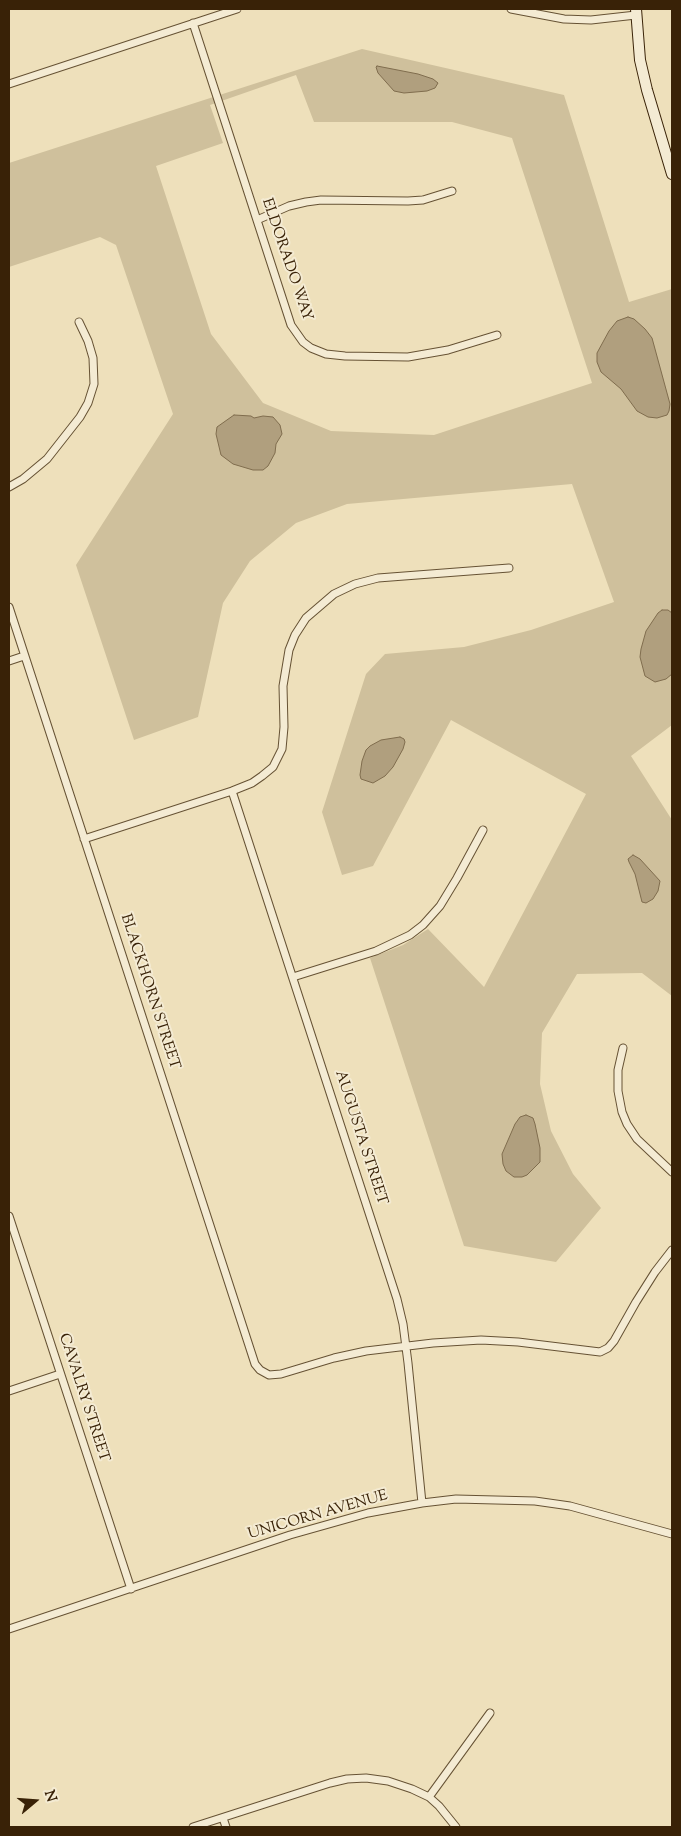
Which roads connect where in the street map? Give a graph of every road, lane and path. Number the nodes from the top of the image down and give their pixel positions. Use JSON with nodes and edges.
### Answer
{"nodes":[{"id":1,"x":237,"y":9,"type":"edge"},
{"id":2,"x":511,"y":9,"type":"edge"},
{"id":3,"x":636,"y":12,"type":"edge"},
{"id":4,"x":193,"y":23,"type":"junction"},
{"id":5,"x":9,"y":84,"type":"edge"},
{"id":6,"x":672,"y":174,"type":"edge"},
{"id":7,"x":452,"y":191,"type":"dead end"},
{"id":8,"x":257,"y":220,"type":"junction"},
{"id":9,"x":79,"y":322,"type":"dead end"},
{"id":10,"x":497,"y":335,"type":"dead end"},
{"id":11,"x":9,"y":487,"type":"edge"},
{"id":12,"x":509,"y":568,"type":"dead end"},
{"id":13,"x":9,"y":607,"type":"edge"},
{"id":14,"x":24,"y":656,"type":"junction"},
{"id":15,"x":9,"y":661,"type":"edge"},
{"id":16,"x":232,"y":791,"type":"junction"},
{"id":17,"x":483,"y":830,"type":"dead end"},
{"id":18,"x":84,"y":839,"type":"junction"},
{"id":19,"x":293,"y":977,"type":"junction"},
{"id":20,"x":623,"y":1048,"type":"dead end"},
{"id":21,"x":672,"y":1172,"type":"edge"},
{"id":22,"x":9,"y":1216,"type":"edge"},
{"id":23,"x":672,"y":1250,"type":"edge"},
{"id":24,"x":406,"y":1346,"type":"junction"},
{"id":25,"x":60,"y":1374,"type":"junction"},
{"id":26,"x":9,"y":1391,"type":"edge"},
{"id":27,"x":422,"y":1503,"type":"junction"},
{"id":28,"x":672,"y":1534,"type":"edge"},
{"id":29,"x":131,"y":1589,"type":"junction"},
{"id":30,"x":9,"y":1629,"type":"edge"},
{"id":31,"x":490,"y":1712,"type":"dead end"},
{"id":32,"x":429,"y":1797,"type":"junction"},
{"id":33,"x":223,"y":1818,"type":"junction"},
{"id":34,"x":193,"y":1827,"type":"edge"},
{"id":35,"x":226,"y":1827,"type":"edge"},
{"id":36,"x":456,"y":1827,"type":"edge"}],
"edges":[{"from":1,"to":4,"type":"street"},
{"from":2,"to":3,"type":"street"},
{"from":3,"to":6,"type":"street"},
{"from":4,"to":5,"type":"street"},
{"from":4,"to":8,"type":"street","name":"ELDORADO WAY"},
{"from":7,"to":8,"type":"street"},
{"from":8,"to":10,"type":"street","name":"ELDORADO WAY"},
{"from":9,"to":11,"type":"street"},
{"from":12,"to":16,"type":"street"},
{"from":13,"to":14,"type":"street","name":"BLACKHORN STREET"},
{"from":14,"to":15,"type":"street"},
{"from":14,"to":18,"type":"street","name":"BLACKHORN STREET"},
{"from":16,"to":18,"type":"street"},
{"from":16,"to":19,"type":"street","name":"AUGUSTA STREET"},
{"from":17,"to":19,"type":"street"},
{"from":18,"to":24,"type":"street","name":"BLACKHORN STREET"},
{"from":19,"to":24,"type":"street","name":"AUGUSTA STREET"},
{"from":20,"to":21,"type":"street"},
{"from":22,"to":25,"type":"street","name":"CAVALRY STREET"},
{"from":23,"to":24,"type":"street"},
{"from":24,"to":27,"type":"street","name":"AUGUSTA STREET"},
{"from":25,"to":26,"type":"street"},
{"from":25,"to":29,"type":"street","name":"CAVALRY STREET"},
{"from":27,"to":28,"type":"street","name":"UNICORN AVENUE"},
{"from":27,"to":29,"type":"street","name":"UNICORN AVENUE"},
{"from":29,"to":30,"type":"street","name":"UNICORN AVENUE"},
{"from":31,"to":32,"type":"street"},
{"from":32,"to":33,"type":"street"},
{"from":32,"to":36,"type":"street"},
{"from":33,"to":34,"type":"street"},
{"from":33,"to":35,"type":"street"}]}
